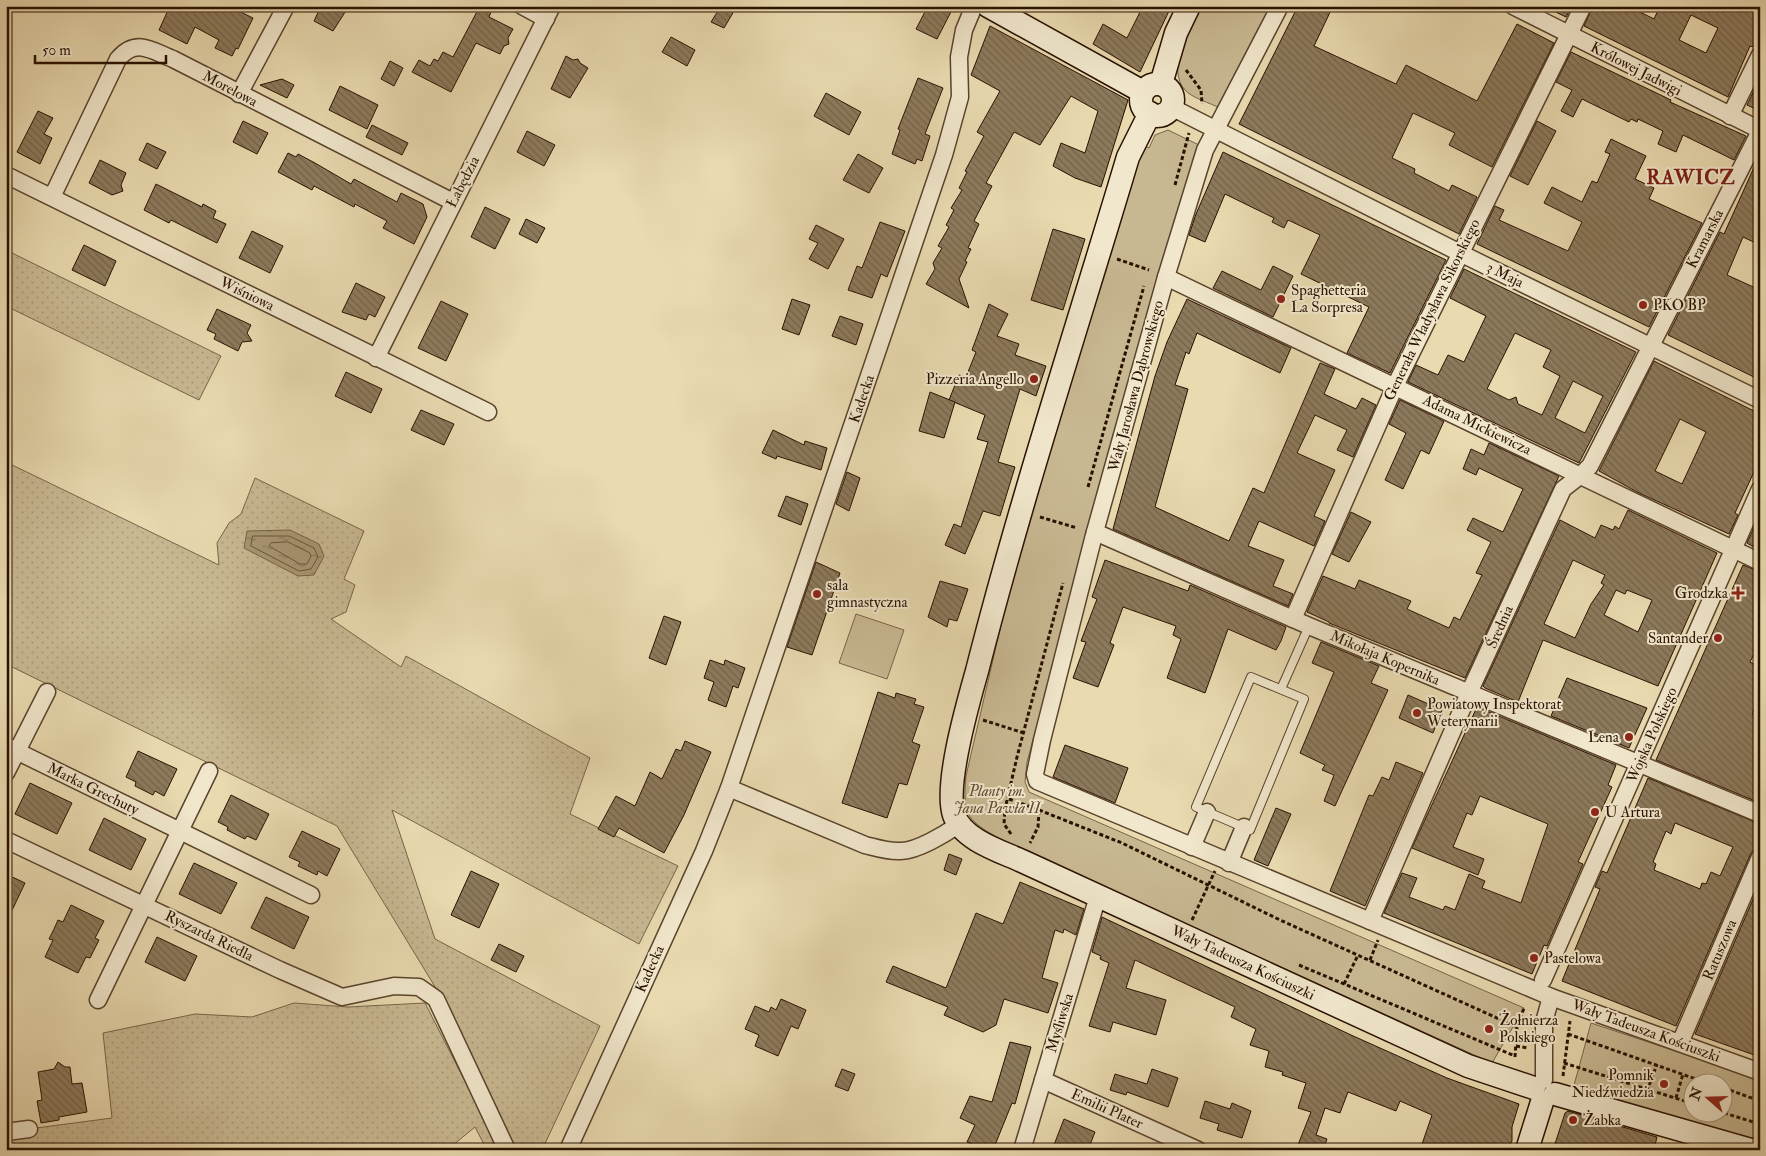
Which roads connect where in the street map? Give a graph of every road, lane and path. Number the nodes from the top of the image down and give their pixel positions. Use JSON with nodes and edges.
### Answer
{"nodes":[{"id":1,"x":286,"y":6,"type":"edge"},
{"id":2,"x":522,"y":6,"type":"edge"},
{"id":3,"x":974,"y":6,"type":"edge"},
{"id":4,"x":988,"y":6,"type":"edge"},
{"id":5,"x":1189,"y":6,"type":"edge"},
{"id":6,"x":1280,"y":6,"type":"edge"},
{"id":7,"x":1513,"y":6,"type":"edge"},
{"id":8,"x":1583,"y":6,"type":"edge"},
{"id":9,"x":549,"y":13,"type":"edge"},
{"id":10,"x":1569,"y":35,"type":"junction"},
{"id":11,"x":1760,"y":55,"type":"edge"},
{"id":12,"x":1181,"y":64,"type":"dead end"},
{"id":13,"x":1152,"y":88,"type":"junction"},
{"id":14,"x":239,"y":94,"type":"junction"},
{"id":15,"x":1202,"y":106,"type":"dead end"},
{"id":16,"x":1172,"y":107,"type":"junction"},
{"id":17,"x":1150,"y":113,"type":"junction"},
{"id":18,"x":1730,"y":116,"type":"junction"},
{"id":19,"x":1214,"y":130,"type":"junction"},
{"id":20,"x":1760,"y":130,"type":"edge"},
{"id":21,"x":1189,"y":132,"type":"dead end"},
{"id":22,"x":6,"y":175,"type":"edge"},
{"id":23,"x":1172,"y":195,"type":"dead end"},
{"id":24,"x":52,"y":197,"type":"junction"},
{"id":25,"x":453,"y":202,"type":"junction"},
{"id":26,"x":1099,"y":253,"type":"junction"},
{"id":27,"x":1460,"y":253,"type":"junction"},
{"id":28,"x":1152,"y":261,"type":"dead end"},
{"id":29,"x":1149,"y":270,"type":"junction"},
{"id":30,"x":1166,"y":277,"type":"junction"},
{"id":31,"x":1651,"y":347,"type":"junction"},
{"id":32,"x":376,"y":358,"type":"junction"},
{"id":33,"x":1395,"y":386,"type":"junction"},
{"id":34,"x":1760,"y":400,"type":"edge"},
{"id":35,"x":488,"y":412,"type":"dead end"},
{"id":36,"x":1581,"y":475,"type":"junction"},
{"id":37,"x":1087,"y":490,"type":"dead end"},
{"id":38,"x":1760,"y":490,"type":"edge"},
{"id":39,"x":1039,"y":517,"type":"dead end"},
{"id":40,"x":1080,"y":519,"type":"dead end"},
{"id":41,"x":1077,"y":528,"type":"junction"},
{"id":42,"x":1095,"y":532,"type":"junction"},
{"id":43,"x":1075,"y":538,"type":"dead end"},
{"id":44,"x":1735,"y":549,"type":"junction"},
{"id":45,"x":1760,"y":562,"type":"edge"},
{"id":46,"x":1065,"y":575,"type":"dead end"},
{"id":47,"x":1293,"y":618,"type":"junction"},
{"id":48,"x":1309,"y":626,"type":"junction"},
{"id":49,"x":1281,"y":689,"type":"junction"},
{"id":50,"x":47,"y":692,"type":"dead end"},
{"id":51,"x":1469,"y":694,"type":"junction"},
{"id":52,"x":12,"y":749,"type":"edge"},
{"id":53,"x":1639,"y":763,"type":"junction"},
{"id":54,"x":209,"y":771,"type":"dead end"},
{"id":55,"x":6,"y":773,"type":"edge"},
{"id":56,"x":1037,"y":781,"type":"joint"},
{"id":57,"x":729,"y":788,"type":"junction"},
{"id":58,"x":1009,"y":799,"type":"junction"},
{"id":59,"x":1039,"y":810,"type":"junction"},
{"id":60,"x":1207,"y":812,"type":"junction"},
{"id":61,"x":1760,"y":814,"type":"edge"},
{"id":62,"x":958,"y":825,"type":"junction"},
{"id":63,"x":1244,"y":827,"type":"junction"},
{"id":64,"x":180,"y":831,"type":"junction"},
{"id":65,"x":1017,"y":837,"type":"dead end"},
{"id":66,"x":6,"y":840,"type":"edge"},
{"id":67,"x":1023,"y":840,"type":"dead end"},
{"id":68,"x":1030,"y":843,"type":"junction"},
{"id":69,"x":1038,"y":847,"type":"dead end"},
{"id":70,"x":1192,"y":847,"type":"junction"},
{"id":71,"x":1760,"y":857,"type":"edge"},
{"id":72,"x":1221,"y":859,"type":"junction"},
{"id":73,"x":1209,"y":885,"type":"junction"},
{"id":74,"x":311,"y":895,"type":"dead end"},
{"id":75,"x":1098,"y":896,"type":"junction"},
{"id":76,"x":144,"y":904,"type":"junction"},
{"id":77,"x":1185,"y":914,"type":"dead end"},
{"id":78,"x":1370,"y":921,"type":"junction"},
{"id":79,"x":1358,"y":955,"type":"junction"},
{"id":80,"x":1291,"y":961,"type":"dead end"},
{"id":81,"x":1544,"y":980,"type":"dead end"},
{"id":82,"x":1345,"y":984,"type":"junction"},
{"id":83,"x":1551,"y":997,"type":"junction"},
{"id":84,"x":98,"y":1000,"type":"dead end"},
{"id":85,"x":1335,"y":1006,"type":"junction"},
{"id":86,"x":1524,"y":1008,"type":"dead end"},
{"id":87,"x":1570,"y":1021,"type":"dead end"},
{"id":88,"x":1517,"y":1027,"type":"junction"},
{"id":89,"x":1568,"y":1034,"type":"junction"},
{"id":90,"x":1680,"y":1043,"type":"junction"},
{"id":91,"x":1516,"y":1046,"type":"junction"},
{"id":92,"x":1532,"y":1048,"type":"dead end"},
{"id":93,"x":1515,"y":1056,"type":"junction"},
{"id":94,"x":1514,"y":1062,"type":"dead end"},
{"id":95,"x":1564,"y":1063,"type":"junction"},
{"id":96,"x":1657,"y":1064,"type":"junction"},
{"id":97,"x":1760,"y":1072,"type":"edge"},
{"id":98,"x":1684,"y":1074,"type":"joint"},
{"id":99,"x":1042,"y":1080,"type":"junction"},
{"id":100,"x":1647,"y":1090,"type":"junction"},
{"id":101,"x":1548,"y":1092,"type":"junction"},
{"id":102,"x":1734,"y":1092,"type":"edge"},
{"id":103,"x":1676,"y":1098,"type":"junction"},
{"id":104,"x":1684,"y":1101,"type":"edge"},
{"id":105,"x":1760,"y":1101,"type":"edge"},
{"id":106,"x":1734,"y":1116,"type":"edge"},
{"id":107,"x":1760,"y":1124,"type":"edge"},
{"id":108,"x":29,"y":1129,"type":"dead end"},
{"id":109,"x":6,"y":1132,"type":"edge"},
{"id":110,"x":508,"y":1150,"type":"edge"},
{"id":111,"x":568,"y":1150,"type":"edge"},
{"id":112,"x":1022,"y":1150,"type":"edge"},
{"id":113,"x":1198,"y":1150,"type":"edge"},
{"id":114,"x":1527,"y":1150,"type":"edge"},
{"id":115,"x":1751,"y":1150,"type":"edge"}],
"edges":[{"from":1,"to":14,"type":"street"},
{"from":2,"to":9,"type":"street"},
{"from":3,"to":57,"type":"street","name":"Kadecka"},
{"from":4,"to":13,"type":"street"},
{"from":5,"to":13,"type":"street"},
{"from":6,"to":19,"type":"street","name":"Wały Jarosława Dąbrowskiego"},
{"from":7,"to":10,"type":"street","name":"Królowej Jadwigi"},
{"from":8,"to":10,"type":"street","name":"Generała Władysława Sikorskiego"},
{"from":9,"to":25,"type":"street","name":"Łabędzia"},
{"from":10,"to":18,"type":"street","name":"Królowej Jadwigi"},
{"from":10,"to":27,"type":"street","name":"Generała Władysława Sikorskiego"},
{"from":11,"to":18,"type":"street"},
{"from":12,"to":15,"type":"path"},
{"from":13,"to":16,"type":"street"},
{"from":13,"to":17,"type":"street"},
{"from":14,"to":24,"type":"street","name":"Morelowa"},
{"from":14,"to":25,"type":"street","name":"Morelowa"},
{"from":16,"to":17,"type":"street"},
{"from":16,"to":19,"type":"street","name":"3 Maja"},
{"from":17,"to":26,"type":"street"},
{"from":18,"to":20,"type":"street","name":"Królowej Jadwigi"},
{"from":19,"to":27,"type":"street","name":"3 Maja"},
{"from":19,"to":30,"type":"street","name":"Wały Jarosława Dąbrowskiego"},
{"from":20,"to":31,"type":"street","name":"Kramarska"},
{"from":21,"to":23,"type":"path"},
{"from":22,"to":24,"type":"street","name":"Wiśniowa"},
{"from":24,"to":32,"type":"street","name":"Wiśniowa"},
{"from":25,"to":32,"type":"street","name":"Łabędzia"},
{"from":26,"to":29,"type":"path"},
{"from":26,"to":62,"type":"street"},
{"from":27,"to":31,"type":"street","name":"3 Maja"},
{"from":27,"to":33,"type":"street","name":"Generała Władysława Sikorskiego"},
{"from":28,"to":29,"type":"path"},
{"from":29,"to":37,"type":"path"},
{"from":30,"to":33,"type":"street","name":"Adama Mickiewicza"},
{"from":30,"to":42,"type":"street","name":"Wały Jarosława Dąbrowskiego"},
{"from":31,"to":34,"type":"street","name":"3 Maja"},
{"from":31,"to":36,"type":"street","name":"Średnia"},
{"from":32,"to":35,"type":"street","name":"Wiśniowa"},
{"from":33,"to":36,"type":"street","name":"Adama Mickiewicza"},
{"from":33,"to":47,"type":"street","name":"Generała Władysława Sikorskiego"},
{"from":36,"to":44,"type":"street","name":"Adama Mickiewicza"},
{"from":36,"to":51,"type":"street","name":"Średnia"},
{"from":38,"to":44,"type":"street","name":"Wojska Polskiego"},
{"from":39,"to":41,"type":"path"},
{"from":40,"to":41,"type":"path"},
{"from":41,"to":43,"type":"path"},
{"from":42,"to":47,"type":"street","name":"Mikołaja Kopernika"},
{"from":42,"to":56,"type":"street","name":"Wały Jarosława Dąbrowskiego"},
{"from":44,"to":45,"type":"street","name":"Adama Mickiewicza"},
{"from":44,"to":53,"type":"street","name":"Wojska Polskiego"},
{"from":46,"to":58,"type":"path"},
{"from":47,"to":48,"type":"street","name":"Mikołaja Kopernika"},
{"from":48,"to":49,"type":"lane"},
{"from":48,"to":51,"type":"street","name":"Mikołaja Kopernika"},
{"from":49,"to":60,"type":"lane"},
{"from":49,"to":63,"type":"lane"},
{"from":50,"to":52,"type":"street"},
{"from":51,"to":53,"type":"street","name":"Mikołaja Kopernika"},
{"from":51,"to":78,"type":"street","name":"Średnia"},
{"from":52,"to":55,"type":"street"},
{"from":52,"to":64,"type":"street","name":"Marka Grechuty"},
{"from":53,"to":61,"type":"street","name":"Mikołaja Kopernika"},
{"from":53,"to":81,"type":"street","name":"Wojska Polskiego"},
{"from":54,"to":64,"type":"street"},
{"from":56,"to":70,"type":"street","name":"Wały Tadeusza Kościuszki"},
{"from":57,"to":62,"type":"street"},
{"from":57,"to":111,"type":"street","name":"Kadecka"},
{"from":58,"to":59,"type":"path"},
{"from":58,"to":65,"type":"path"},
{"from":59,"to":68,"type":"path"},
{"from":59,"to":73,"type":"path"},
{"from":60,"to":63,"type":"lane"},
{"from":60,"to":70,"type":"street"},
{"from":62,"to":75,"type":"street","name":"Wały Tadeusza Kościuszki"},
{"from":63,"to":72,"type":"street"},
{"from":64,"to":74,"type":"street","name":"Marka Grechuty"},
{"from":64,"to":76,"type":"street"},
{"from":66,"to":76,"type":"street","name":"Ryszarda Riedla"},
{"from":67,"to":68,"type":"path"},
{"from":68,"to":69,"type":"path"},
{"from":70,"to":72,"type":"street","name":"Wały Tadeusza Kościuszki"},
{"from":71,"to":90,"type":"street","name":"Ratuszowa"},
{"from":72,"to":73,"type":"path"},
{"from":72,"to":78,"type":"street","name":"Wały Tadeusza Kościuszki"},
{"from":73,"to":77,"type":"path"},
{"from":73,"to":79,"type":"path"},
{"from":75,"to":85,"type":"street","name":"Wały Tadeusza Kościuszki"},
{"from":75,"to":99,"type":"street","name":"Myśliwska"},
{"from":76,"to":84,"type":"street"},
{"from":76,"to":110,"type":"street","name":"Ryszarda Riedla"},
{"from":78,"to":83,"type":"street","name":"Wały Tadeusza Kościuszki"},
{"from":79,"to":82,"type":"path"},
{"from":79,"to":88,"type":"path"},
{"from":80,"to":82,"type":"path"},
{"from":82,"to":85,"type":"path"},
{"from":82,"to":93,"type":"path"},
{"from":83,"to":90,"type":"street","name":"Wały Tadeusza Kościuszki"},
{"from":83,"to":101,"type":"street"},
{"from":85,"to":101,"type":"street","name":"Wały Tadeusza Kościuszki"},
{"from":86,"to":88,"type":"path"},
{"from":87,"to":89,"type":"path"},
{"from":88,"to":91,"type":"path"},
{"from":89,"to":95,"type":"path"},
{"from":89,"to":96,"type":"path"},
{"from":90,"to":97,"type":"street","name":"Wały Tadeusza Kościuszki"},
{"from":91,"to":92,"type":"path"},
{"from":91,"to":93,"type":"path"},
{"from":93,"to":94,"type":"path"},
{"from":95,"to":100,"type":"path"},
{"from":95,"to":101,"type":"path"},
{"from":96,"to":98,"type":"path"},
{"from":96,"to":100,"type":"path"},
{"from":98,"to":103,"type":"path"},
{"from":99,"to":112,"type":"street","name":"Myśliwska"},
{"from":99,"to":113,"type":"street","name":"Emilii Plater"},
{"from":100,"to":103,"type":"path"},
{"from":101,"to":114,"type":"street"},
{"from":101,"to":115,"type":"street","name":"Wały Tadeusza Kościuszki"},
{"from":102,"to":105,"type":"path"},
{"from":103,"to":104,"type":"path"},
{"from":106,"to":107,"type":"path"},
{"from":108,"to":109,"type":"street"}]}
